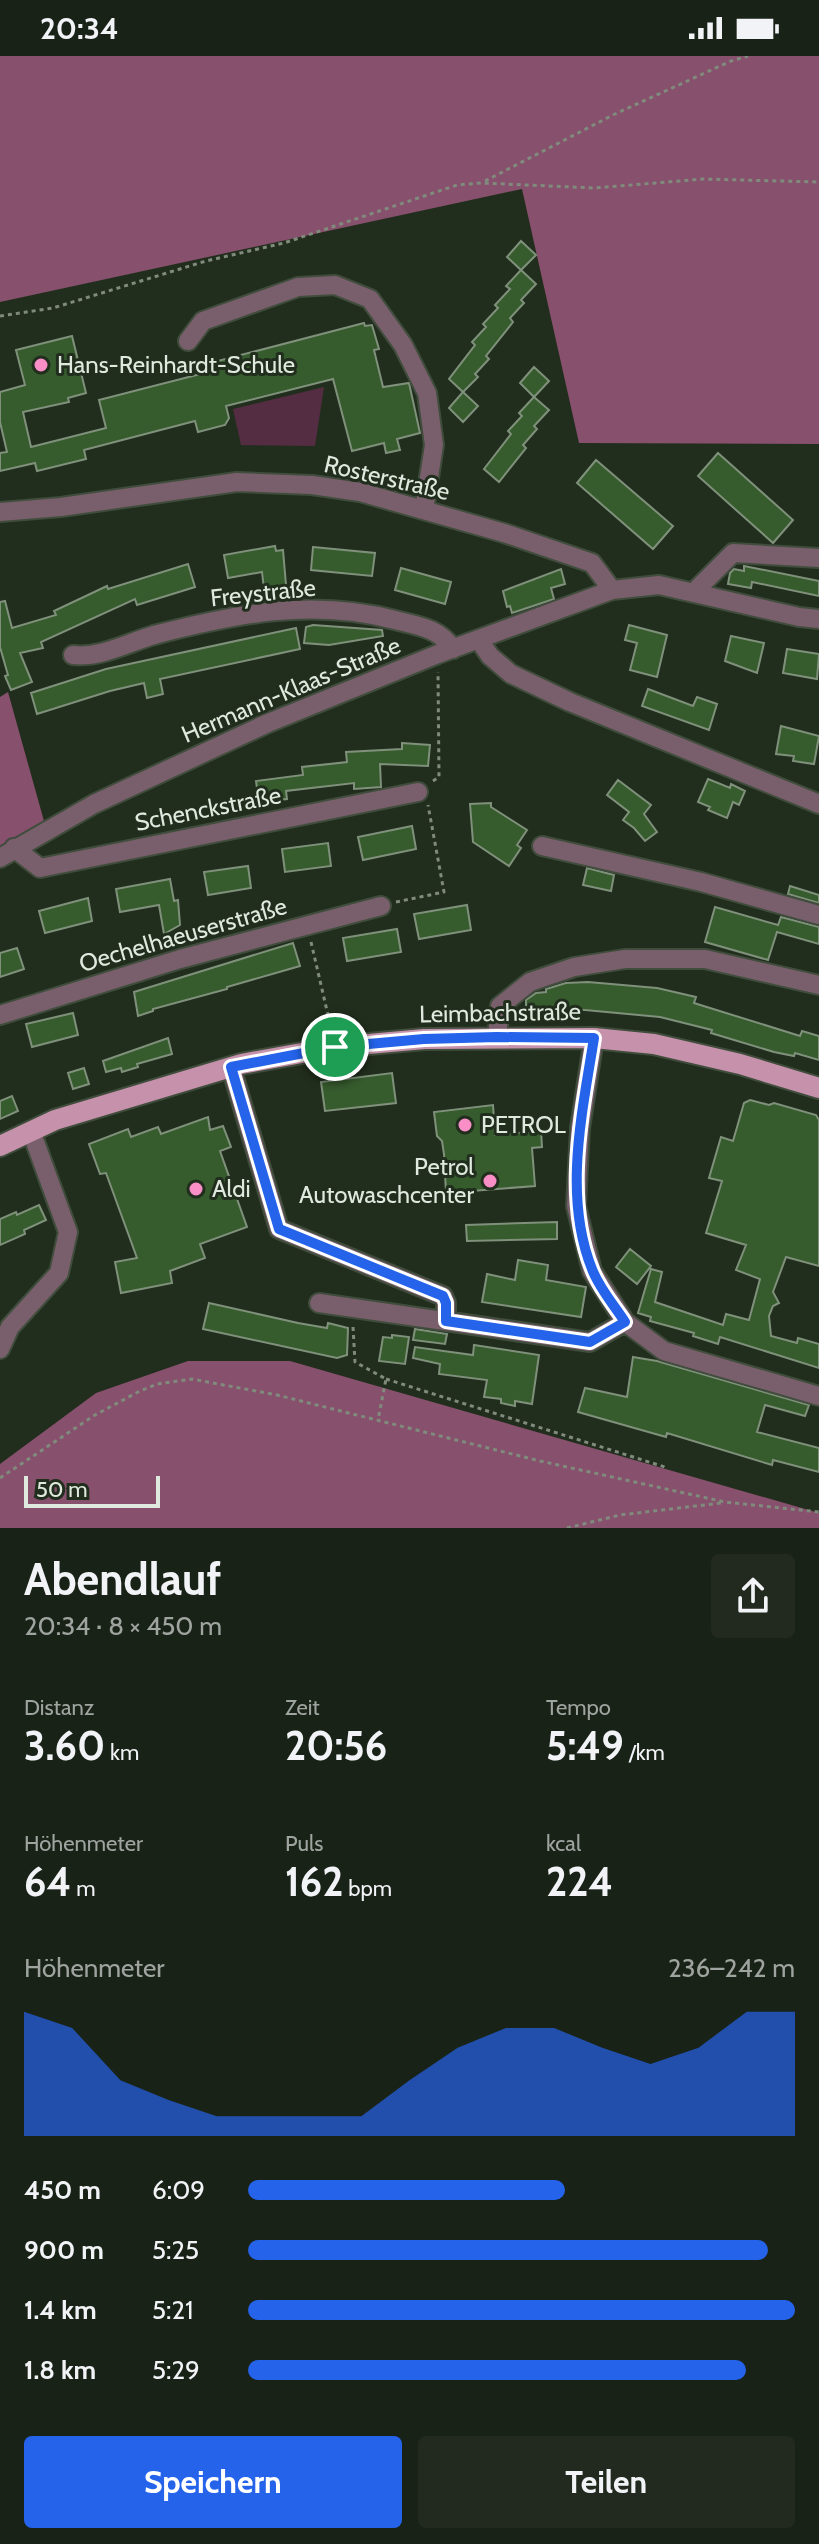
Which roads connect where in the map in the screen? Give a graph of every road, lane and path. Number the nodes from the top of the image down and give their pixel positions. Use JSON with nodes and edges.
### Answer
{"nodes":[{"id":1,"x":748,"y":56,"type":"edge"},
{"id":2,"x":819,"y":182,"type":"edge"},
{"id":3,"x":481,"y":183,"type":"junction"},
{"id":4,"x":0,"y":316,"type":"edge"},
{"id":5,"x":188,"y":341,"type":"dead end"},
{"id":6,"x":424,"y":510,"type":"junction"},
{"id":7,"x":0,"y":512,"type":"edge"},
{"id":8,"x":819,"y":558,"type":"edge"},
{"id":9,"x":612,"y":590,"type":"junction"},
{"id":10,"x":695,"y":591,"type":"junction"},
{"id":11,"x":819,"y":619,"type":"edge"},
{"id":12,"x":479,"y":640,"type":"junction"},
{"id":13,"x":446,"y":651,"type":"junction"},
{"id":14,"x":73,"y":655,"type":"dead end"},
{"id":15,"x":418,"y":792,"type":"junction"},
{"id":16,"x":819,"y":804,"type":"edge"},
{"id":17,"x":542,"y":846,"type":"dead end"},
{"id":18,"x":7,"y":853,"type":"edge"},
{"id":19,"x":381,"y":906,"type":"joint"},
{"id":20,"x":819,"y":915,"type":"edge"},
{"id":21,"x":307,"y":924,"type":"junction"},
{"id":22,"x":819,"y":985,"type":"edge"},
{"id":23,"x":0,"y":1015,"type":"edge"},
{"id":24,"x":497,"y":1037,"type":"junction"},
{"id":25,"x":594,"y":1038,"type":"junction"},
{"id":26,"x":335,"y":1047,"type":"junction"},
{"id":27,"x":231,"y":1067,"type":"junction"},
{"id":28,"x":819,"y":1088,"type":"edge"},
{"id":29,"x":31,"y":1131,"type":"junction"},
{"id":30,"x":0,"y":1146,"type":"edge"},
{"id":31,"x":319,"y":1303,"type":"dead end"},
{"id":32,"x":352,"y":1307,"type":"junction"},
{"id":33,"x":446,"y":1321,"type":"junction"},
{"id":34,"x":625,"y":1322,"type":"junction"},
{"id":35,"x":0,"y":1349,"type":"edge"},
{"id":36,"x":386,"y":1379,"type":"junction"},
{"id":37,"x":819,"y":1396,"type":"edge"},
{"id":38,"x":377,"y":1420,"type":"junction"},
{"id":39,"x":668,"y":1468,"type":"dead end"},
{"id":40,"x":0,"y":1478,"type":"edge"},
{"id":41,"x":725,"y":1502,"type":"junction"},
{"id":42,"x":819,"y":1512,"type":"edge"},
{"id":43,"x":567,"y":1528,"type":"edge"}],
"edges":[{"from":1,"to":3,"type":"path"},
{"from":2,"to":3,"type":"path"},
{"from":3,"to":4,"type":"path"},
{"from":5,"to":6,"type":"street"},
{"from":6,"to":7,"type":"street","name":"Rosterstraße"},
{"from":6,"to":9,"type":"street","name":"Rosterstraße"},
{"from":8,"to":10,"type":"street"},
{"from":9,"to":10,"type":"street"},
{"from":9,"to":12,"type":"street","name":"Hermann-Klaas-Straße"},
{"from":10,"to":11,"type":"street"},
{"from":12,"to":13,"type":"street","name":"Hermann-Klaas-Straße"},
{"from":12,"to":16,"type":"street"},
{"from":13,"to":14,"type":"street","name":"Freystraße"},
{"from":13,"to":15,"type":"path"},
{"from":13,"to":18,"type":"street","name":"Hermann-Klaas-Straße"},
{"from":15,"to":18,"type":"street","name":"Schenckstraße"},
{"from":15,"to":19,"type":"path"},
{"from":17,"to":20,"type":"street"},
{"from":19,"to":21,"type":"street","name":"Oechelhaeuserstraße"},
{"from":21,"to":23,"type":"street","name":"Oechelhaeuserstraße"},
{"from":21,"to":26,"type":"path"},
{"from":22,"to":24,"type":"street"},
{"from":24,"to":25,"type":"main road","name":"Leimbachstraße"},
{"from":24,"to":26,"type":"main road","name":"Leimbachstraße"},
{"from":25,"to":28,"type":"main road","name":"Leimbachstraße"},
{"from":25,"to":34,"type":"street"},
{"from":26,"to":27,"type":"main road","name":"Leimbachstraße"},
{"from":27,"to":29,"type":"main road","name":"Leimbachstraße"},
{"from":27,"to":33,"type":"street"},
{"from":29,"to":30,"type":"main road","name":"Leimbachstraße"},
{"from":29,"to":35,"type":"street"},
{"from":31,"to":32,"type":"street"},
{"from":32,"to":33,"type":"street"},
{"from":32,"to":36,"type":"path"},
{"from":33,"to":34,"type":"street"},
{"from":34,"to":37,"type":"street"},
{"from":36,"to":38,"type":"path"},
{"from":36,"to":39,"type":"path"},
{"from":38,"to":40,"type":"path"},
{"from":38,"to":41,"type":"path"},
{"from":41,"to":42,"type":"path"},
{"from":41,"to":43,"type":"path"}]}
